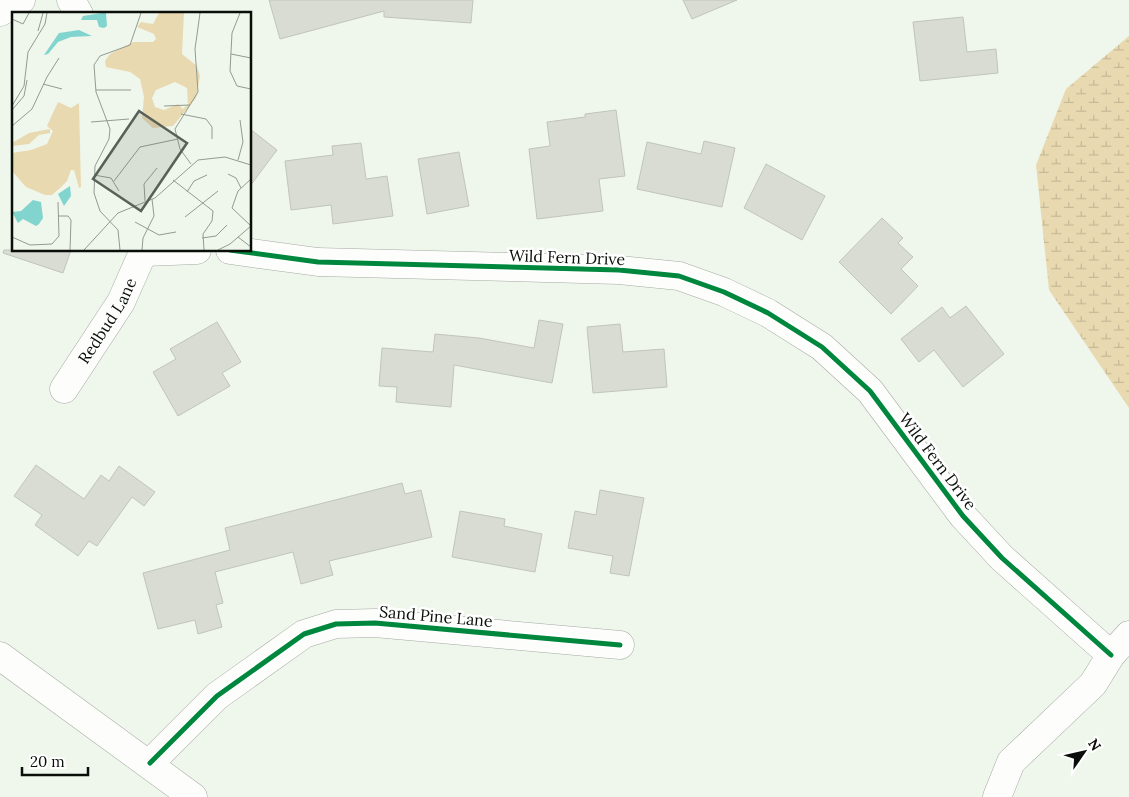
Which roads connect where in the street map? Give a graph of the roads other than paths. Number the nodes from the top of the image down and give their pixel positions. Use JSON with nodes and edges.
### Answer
{"nodes":[{"id":1,"x":21,"y":0,"type":"edge"},
{"id":2,"x":71,"y":0,"type":"edge"},
{"id":3,"x":0,"y":12,"type":"edge"},
{"id":4,"x":78,"y":12,"type":"edge"},
{"id":5,"x":144,"y":251,"type":"edge"},
{"id":6,"x":237,"y":251,"type":"edge"},
{"id":7,"x":64,"y":388,"type":"dead end"},
{"id":8,"x":1129,"y":635,"type":"edge"},
{"id":9,"x":620,"y":645,"type":"dead end"},
{"id":10,"x":1111,"y":655,"type":"junction"},
{"id":11,"x":0,"y":656,"type":"edge"},
{"id":12,"x":150,"y":763,"type":"junction"},
{"id":13,"x":194,"y":797,"type":"edge"},
{"id":14,"x":997,"y":797,"type":"edge"}],
"edges":[{"from":1,"to":3,"type":"street"},
{"from":2,"to":4,"type":"street"},
{"from":5,"to":7,"type":"street","name":"Redbud Lane"},
{"from":6,"to":10,"type":"street","name":"Wild Fern Drive"},
{"from":8,"to":10,"type":"street"},
{"from":9,"to":12,"type":"street","name":"Sand Pine Lane"},
{"from":10,"to":14,"type":"street"},
{"from":11,"to":12,"type":"street"},
{"from":12,"to":13,"type":"street"}]}
